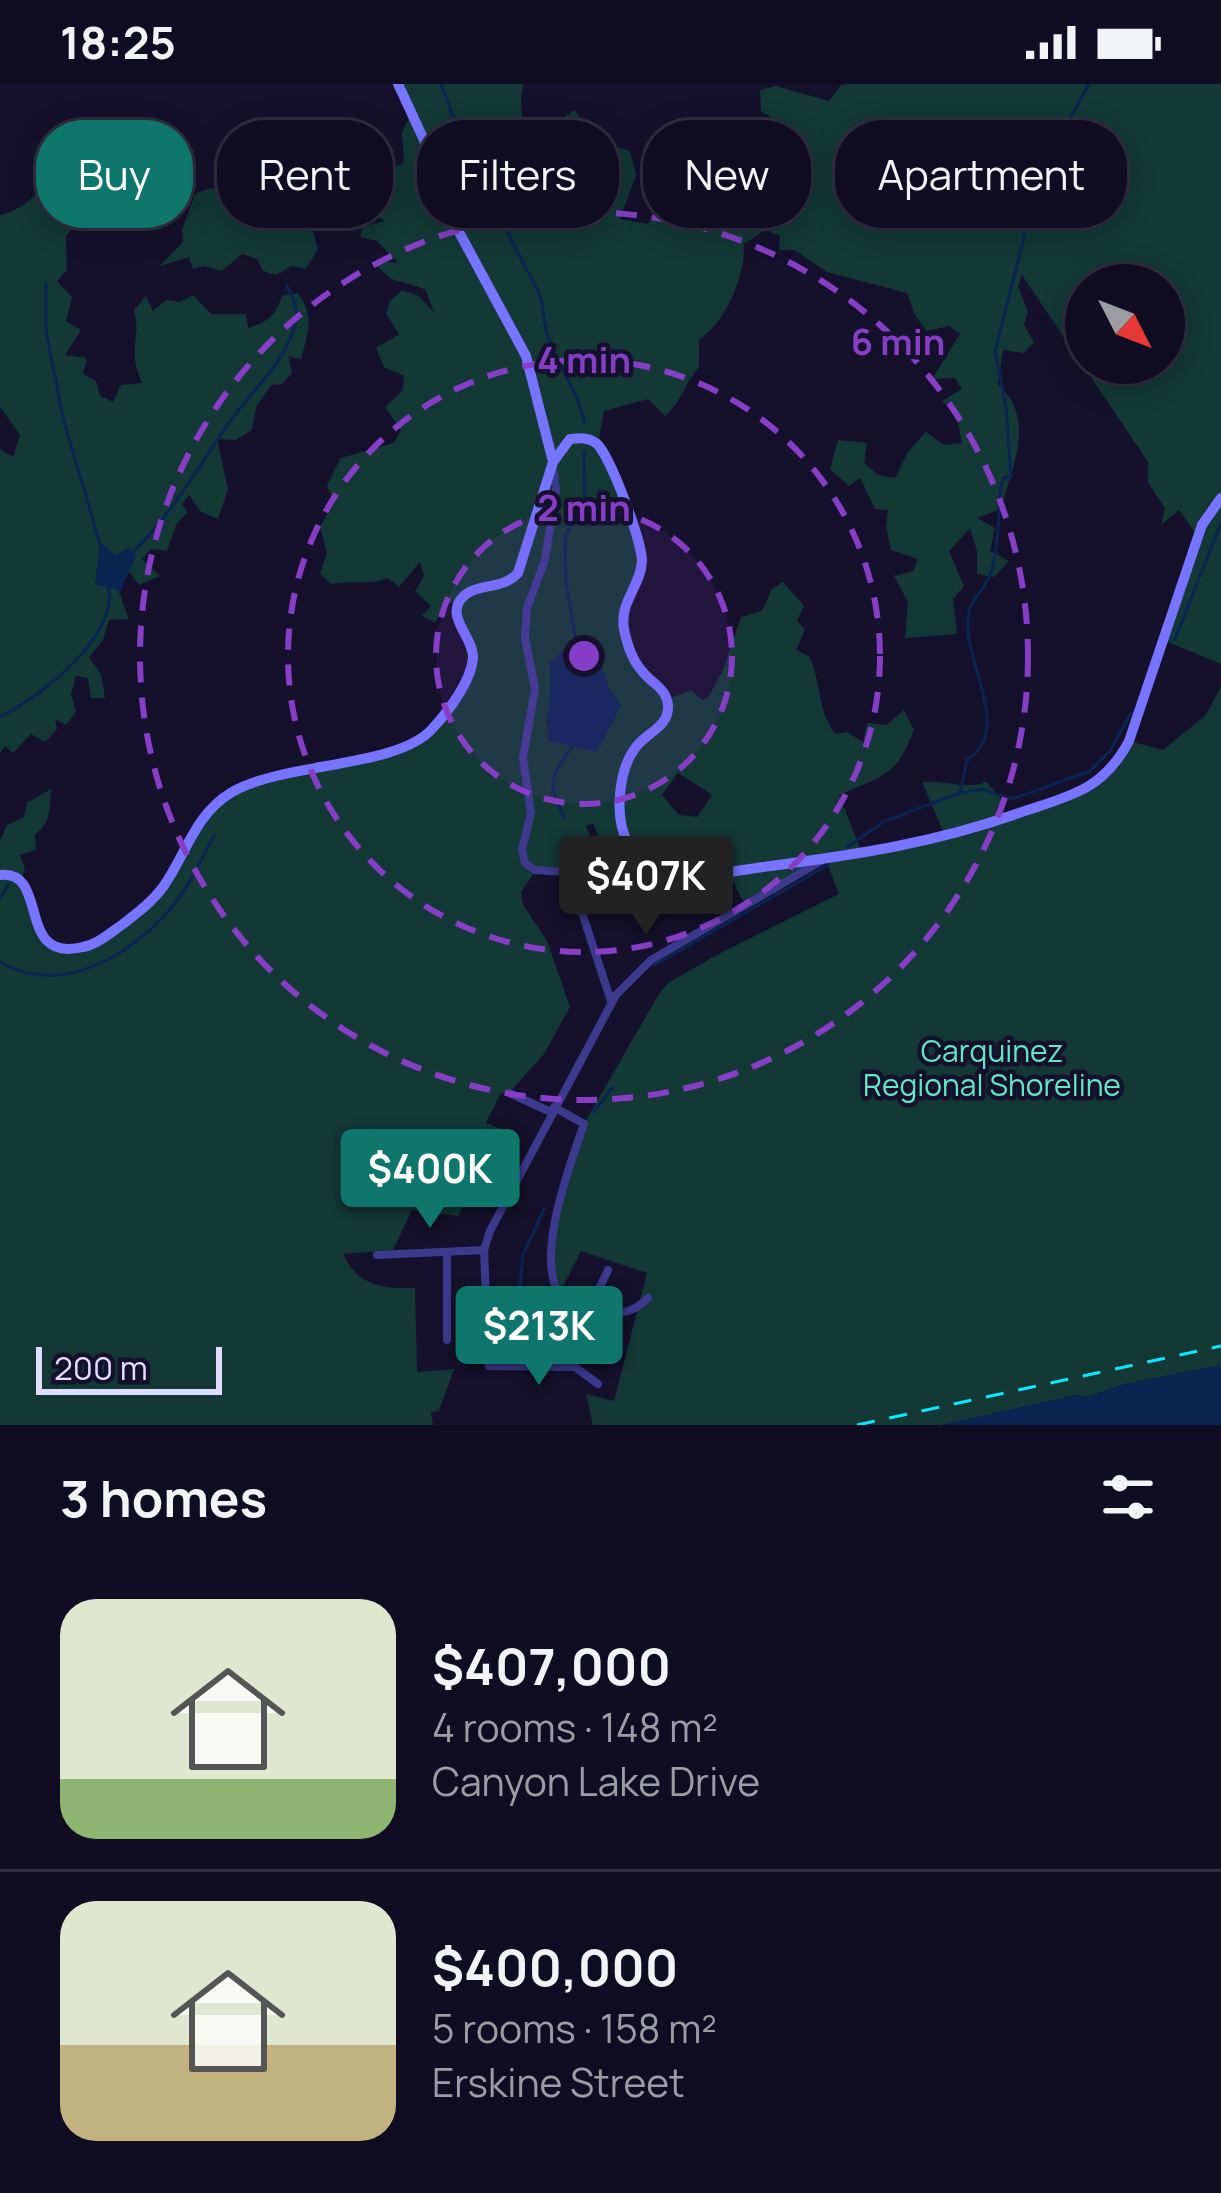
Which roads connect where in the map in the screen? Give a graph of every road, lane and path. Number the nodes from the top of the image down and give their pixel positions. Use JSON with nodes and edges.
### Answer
{"nodes":[{"id":1,"x":398,"y":84,"type":"edge"},
{"id":2,"x":553,"y":462,"type":"junction"},
{"id":3,"x":1221,"y":498,"type":"edge"},
{"id":4,"x":825,"y":859,"type":"junction"},
{"id":5,"x":0,"y":875,"type":"edge"},
{"id":6,"x":611,"y":1001,"type":"junction"},
{"id":7,"x":509,"y":1093,"type":"dead end"},
{"id":8,"x":553,"y":1110,"type":"junction"},
{"id":9,"x":484,"y":1250,"type":"junction"},
{"id":10,"x":446,"y":1252,"type":"junction"},
{"id":11,"x":377,"y":1255,"type":"dead end"},
{"id":12,"x":608,"y":1270,"type":"dead end"},
{"id":13,"x":648,"y":1298,"type":"dead end"},
{"id":14,"x":590,"y":1308,"type":"junction"},
{"id":15,"x":447,"y":1340,"type":"dead end"},
{"id":16,"x":579,"y":1358,"type":"dead end"},
{"id":17,"x":598,"y":1384,"type":"dead end"}],
"edges":[{"from":1,"to":2,"type":"street"},
{"from":2,"to":4,"type":"street"},
{"from":2,"to":5,"type":"street"},
{"from":2,"to":6,"type":"street"},
{"from":3,"to":4,"type":"street"},
{"from":4,"to":6,"type":"street"},
{"from":6,"to":8,"type":"street"},
{"from":7,"to":8,"type":"street"},
{"from":8,"to":9,"type":"street"},
{"from":8,"to":14,"type":"street"},
{"from":9,"to":10,"type":"street"},
{"from":9,"to":17,"type":"street"},
{"from":10,"to":11,"type":"street"},
{"from":10,"to":15,"type":"street"},
{"from":12,"to":14,"type":"street"},
{"from":13,"to":14,"type":"street"},
{"from":14,"to":16,"type":"street"}]}
